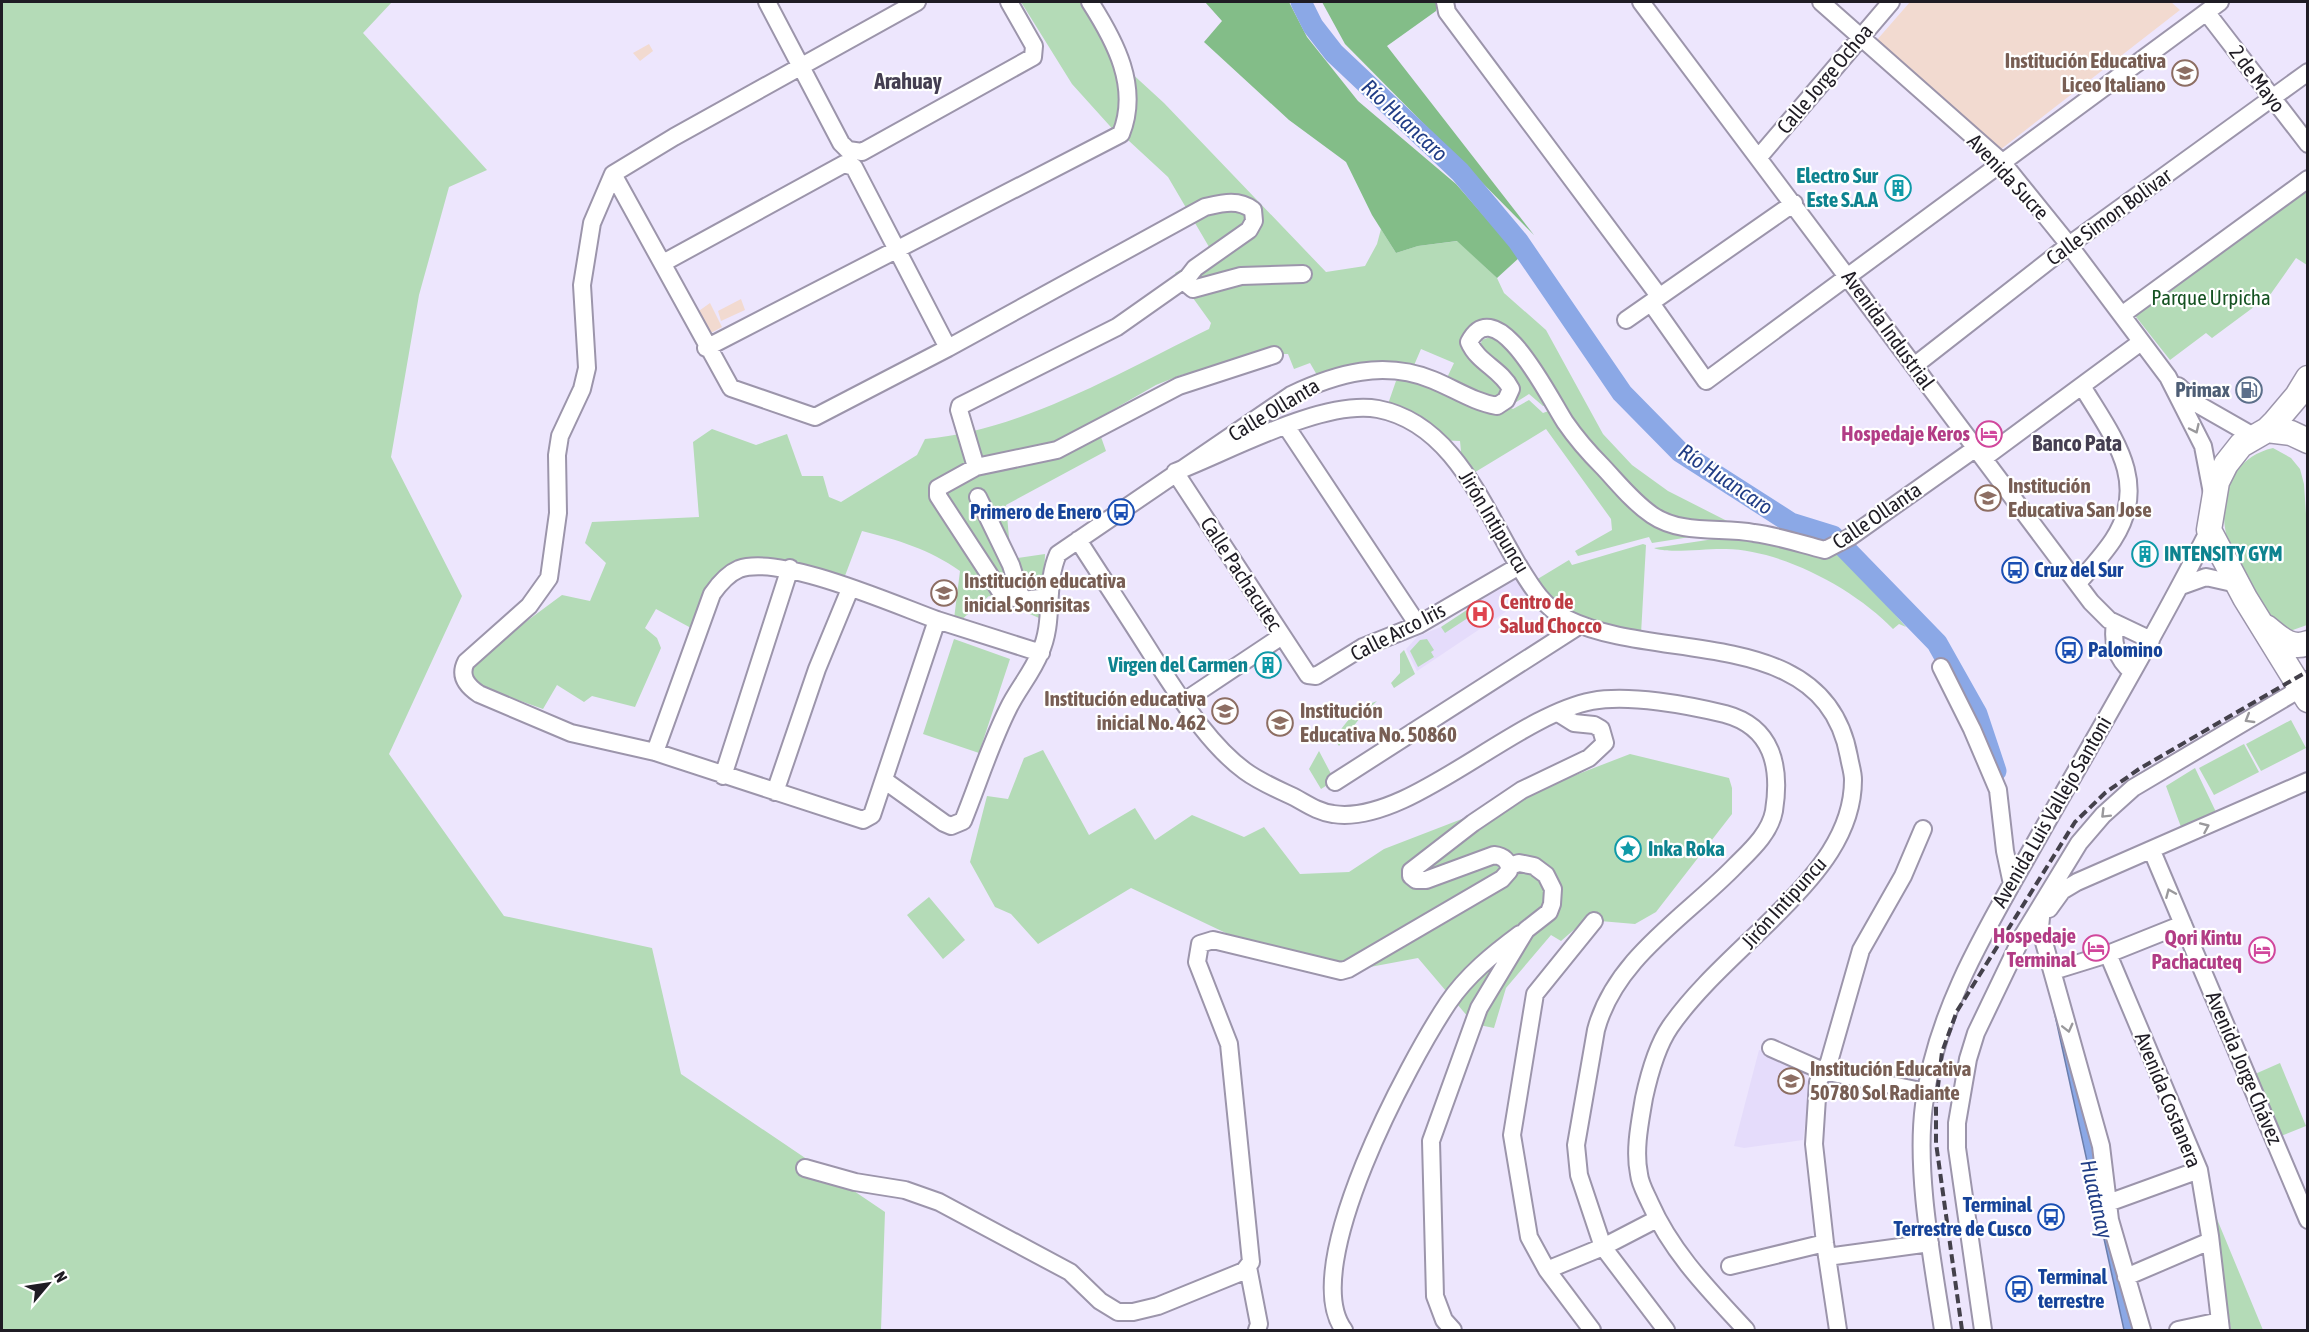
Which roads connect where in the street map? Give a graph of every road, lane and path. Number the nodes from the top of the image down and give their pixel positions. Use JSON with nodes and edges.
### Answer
{"nodes":[{"id":1,"x":767,"y":2,"type":"edge"},
{"id":2,"x":917,"y":2,"type":"edge"},
{"id":3,"x":1009,"y":2,"type":"edge"},
{"id":4,"x":1090,"y":2,"type":"edge"},
{"id":5,"x":1445,"y":2,"type":"edge"},
{"id":6,"x":1641,"y":2,"type":"edge"},
{"id":7,"x":1821,"y":2,"type":"edge"},
{"id":8,"x":1890,"y":2,"type":"edge"},
{"id":9,"x":2220,"y":2,"type":"edge"},
{"id":10,"x":2207,"y":13,"type":"junction"},
{"id":11,"x":1861,"y":36,"type":"junction"},
{"id":12,"x":801,"y":67,"type":"junction"},
{"id":13,"x":2307,"y":72,"type":"edge"},
{"id":14,"x":2271,"y":99,"type":"junction"},
{"id":15,"x":2307,"y":144,"type":"edge"},
{"id":16,"x":1760,"y":157,"type":"junction"},
{"id":17,"x":2001,"y":162,"type":"junction"},
{"id":18,"x":614,"y":174,"type":"junction"},
{"id":19,"x":2307,"y":179,"type":"edge"},
{"id":20,"x":1794,"y":203,"type":"junction"},
{"id":21,"x":2069,"y":245,"type":"junction"},
{"id":22,"x":895,"y":251,"type":"junction"},
{"id":23,"x":663,"y":263,"type":"junction"},
{"id":24,"x":1303,"y":274,"type":"dead end"},
{"id":25,"x":1848,"y":275,"type":"junction"},
{"id":26,"x":1188,"y":276,"type":"junction"},
{"id":27,"x":1655,"y":299,"type":"junction"},
{"id":28,"x":2123,"y":314,"type":"junction"},
{"id":29,"x":1626,"y":320,"type":"dead end"},
{"id":30,"x":2141,"y":342,"type":"junction"},
{"id":31,"x":706,"y":348,"type":"junction"},
{"id":32,"x":948,"y":348,"type":"junction"},
{"id":33,"x":1274,"y":355,"type":"dead end"},
{"id":34,"x":1914,"y":366,"type":"junction"},
{"id":35,"x":2168,"y":377,"type":"junction"},
{"id":36,"x":2307,"y":378,"type":"edge"},
{"id":37,"x":2082,"y":386,"type":"junction"},
{"id":38,"x":1286,"y":426,"type":"junction"},
{"id":39,"x":2261,"y":434,"type":"junction"},
{"id":40,"x":2307,"y":441,"type":"edge"},
{"id":41,"x":1980,"y":453,"type":"junction"},
{"id":42,"x":976,"y":467,"type":"junction"},
{"id":43,"x":1175,"y":472,"type":"junction"},
{"id":44,"x":978,"y":497,"type":"dead end"},
{"id":45,"x":2212,"y":521,"type":"junction"},
{"id":46,"x":1078,"y":540,"type":"junction"},
{"id":47,"x":1519,"y":566,"type":"junction"},
{"id":48,"x":790,"y":568,"type":"junction"},
{"id":49,"x":2078,"y":583,"type":"junction"},
{"id":50,"x":2181,"y":586,"type":"junction"},
{"id":51,"x":850,"y":589,"type":"junction"},
{"id":52,"x":2241,"y":591,"type":"junction"},
{"id":53,"x":1049,"y":597,"type":"junction"},
{"id":54,"x":1022,"y":600,"type":"junction"},
{"id":55,"x":937,"y":620,"type":"junction"},
{"id":56,"x":2115,"y":623,"type":"junction"},
{"id":57,"x":1418,"y":625,"type":"junction"},
{"id":58,"x":1580,"y":625,"type":"junction"},
{"id":59,"x":1282,"y":636,"type":"junction"},
{"id":60,"x":2151,"y":640,"type":"junction"},
{"id":61,"x":2307,"y":643,"type":"edge"},
{"id":62,"x":1041,"y":653,"type":"junction"},
{"id":63,"x":1941,"y":667,"type":"dead end"},
{"id":64,"x":2132,"y":672,"type":"junction"},
{"id":65,"x":1308,"y":675,"type":"joint"},
{"id":66,"x":2304,"y":694,"type":"edge"},
{"id":67,"x":1183,"y":702,"type":"junction"},
{"id":68,"x":1558,"y":713,"type":"junction"},
{"id":69,"x":654,"y":752,"type":"junction"},
{"id":70,"x":723,"y":776,"type":"junction"},
{"id":71,"x":884,"y":780,"type":"junction"},
{"id":72,"x":2307,"y":781,"type":"edge"},
{"id":73,"x":1335,"y":782,"type":"dead end"},
{"id":74,"x":775,"y":792,"type":"junction"},
{"id":75,"x":1923,"y":829,"type":"dead end"},
{"id":76,"x":2152,"y":851,"type":"junction"},
{"id":77,"x":1509,"y":866,"type":"junction"},
{"id":78,"x":2012,"y":884,"type":"junction"},
{"id":79,"x":2043,"y":900,"type":"junction"},
{"id":80,"x":1594,"y":921,"type":"dead end"},
{"id":81,"x":2183,"y":924,"type":"junction"},
{"id":82,"x":2040,"y":928,"type":"junction"},
{"id":83,"x":1526,"y":930,"type":"junction"},
{"id":84,"x":2108,"y":954,"type":"junction"},
{"id":85,"x":2053,"y":971,"type":"junction"},
{"id":86,"x":1771,"y":1048,"type":"dead end"},
{"id":87,"x":1823,"y":1071,"type":"junction"},
{"id":88,"x":1926,"y":1092,"type":"junction"},
{"id":89,"x":805,"y":1168,"type":"dead end"},
{"id":90,"x":2199,"y":1170,"type":"junction"},
{"id":91,"x":2108,"y":1203,"type":"junction"},
{"id":92,"x":1657,"y":1219,"type":"junction"},
{"id":93,"x":2307,"y":1220,"type":"edge"},
{"id":94,"x":2210,"y":1241,"type":"junction"},
{"id":95,"x":1930,"y":1244,"type":"junction"},
{"id":96,"x":1603,"y":1246,"type":"junction"},
{"id":97,"x":1826,"y":1250,"type":"junction"},
{"id":98,"x":1730,"y":1266,"type":"dead end"},
{"id":99,"x":1248,"y":1267,"type":"junction"},
{"id":100,"x":1547,"y":1270,"type":"junction"},
{"id":101,"x":2126,"y":1277,"type":"junction"},
{"id":102,"x":2220,"y":1326,"type":"edge"},
{"id":103,"x":1257,"y":1330,"type":"edge"},
{"id":104,"x":1344,"y":1330,"type":"edge"},
{"id":105,"x":1453,"y":1330,"type":"edge"},
{"id":106,"x":1592,"y":1330,"type":"edge"},
{"id":107,"x":1665,"y":1330,"type":"edge"},
{"id":108,"x":1746,"y":1330,"type":"edge"},
{"id":109,"x":1838,"y":1330,"type":"edge"},
{"id":110,"x":1943,"y":1330,"type":"edge"},
{"id":111,"x":1983,"y":1330,"type":"edge"},
{"id":112,"x":2142,"y":1330,"type":"edge"},
{"id":113,"x":2178,"y":1330,"type":"edge"}],
"edges":[{"from":1,"to":12,"type":"street"},
{"from":2,"to":12,"type":"street"},
{"from":3,"to":12,"type":"street"},
{"from":4,"to":22,"type":"street"},
{"from":5,"to":27,"type":"street"},
{"from":6,"to":16,"type":"street","name":"Avenida Industrial"},
{"from":7,"to":11,"type":"street","name":"Avenida Sucre"},
{"from":8,"to":11,"type":"street","name":"Calle Jorge Ochoa"},
{"from":9,"to":10,"type":"street"},
{"from":10,"to":14,"type":"street","name":"2 de Mayo"},
{"from":10,"to":17,"type":"street"},
{"from":11,"to":16,"type":"street","name":"Calle Jorge Ochoa"},
{"from":11,"to":17,"type":"street","name":"Avenida Sucre"},
{"from":12,"to":18,"type":"street"},
{"from":13,"to":14,"type":"street","name":"Calle Simon Bolivar"},
{"from":14,"to":15,"type":"street","name":"2 de Mayo"},
{"from":14,"to":21,"type":"street","name":"Calle Simon Bolivar"},
{"from":16,"to":20,"type":"street","name":"Avenida Industrial"},
{"from":17,"to":21,"type":"street","name":"Avenida Sucre"},
{"from":17,"to":25,"type":"street"},
{"from":18,"to":23,"type":"street"},
{"from":18,"to":69,"type":"street"},
{"from":19,"to":28,"type":"street"},
{"from":20,"to":25,"type":"street","name":"Avenida Industrial"},
{"from":20,"to":27,"type":"street"},
{"from":21,"to":28,"type":"street","name":"Avenida Sucre"},
{"from":21,"to":34,"type":"street","name":"Calle Simon Bolivar"},
{"from":22,"to":23,"type":"street"},
{"from":22,"to":31,"type":"street"},
{"from":22,"to":32,"type":"street"},
{"from":23,"to":31,"type":"street"},
{"from":24,"to":26,"type":"street"},
{"from":25,"to":27,"type":"street"},
{"from":25,"to":34,"type":"street","name":"Avenida Industrial"},
{"from":26,"to":32,"type":"street"},
{"from":26,"to":42,"type":"street"},
{"from":27,"to":29,"type":"street"},
{"from":28,"to":30,"type":"street","name":"Avenida Sucre"},
{"from":30,"to":35,"type":"street","name":"Avenida Sucre"},
{"from":30,"to":37,"type":"street","name":"Calle Ollanta"},
{"from":31,"to":32,"type":"street"},
{"from":33,"to":42,"type":"street"},
{"from":34,"to":41,"type":"street","name":"Avenida Industrial"},
{"from":35,"to":39,"type":"street","name":"Avenida Sucre"},
{"from":35,"to":45,"type":"street","name":"Avenida Sucre","one_way":true},
{"from":36,"to":39,"type":"highway"},
{"from":37,"to":41,"type":"street","name":"Calle Ollanta"},
{"from":37,"to":49,"type":"street"},
{"from":38,"to":43,"type":"street","name":"Jirón Intipuncu"},
{"from":38,"to":47,"type":"street","name":"Jirón Intipuncu"},
{"from":38,"to":57,"type":"street"},
{"from":39,"to":40,"type":"highway"},
{"from":39,"to":45,"type":"highway"},
{"from":41,"to":43,"type":"street","name":"Calle Ollanta"},
{"from":41,"to":49,"type":"street","name":"Avenida Industrial"},
{"from":42,"to":54,"type":"street"},
{"from":43,"to":46,"type":"street","name":"Calle Ollanta"},
{"from":43,"to":59,"type":"street","name":"Calle Pachacutec"},
{"from":44,"to":54,"type":"street"},
{"from":45,"to":50,"type":"street","name":"Avenida Luis Vallejo Santoni"},
{"from":45,"to":52,"type":"highway"},
{"from":46,"to":53,"type":"street","name":"Calle Ollanta"},
{"from":46,"to":67,"type":"street"},
{"from":47,"to":57,"type":"street","name":"Calle Arco Iris"},
{"from":47,"to":58,"type":"street","name":"Jirón Intipuncu"},
{"from":48,"to":51,"type":"street"},
{"from":48,"to":69,"type":"street"},
{"from":48,"to":70,"type":"street"},
{"from":49,"to":56,"type":"street","name":"Avenida Industrial"},
{"from":50,"to":52,"type":"street"},
{"from":50,"to":60,"type":"street","name":"Avenida Luis Vallejo Santoni"},
{"from":51,"to":55,"type":"street"},
{"from":51,"to":74,"type":"street"},
{"from":52,"to":61,"type":"highway"},
{"from":52,"to":66,"type":"highway"},
{"from":53,"to":54,"type":"street"},
{"from":53,"to":62,"type":"street","name":"Calle Ollanta"},
{"from":55,"to":62,"type":"street"},
{"from":55,"to":71,"type":"street"},
{"from":56,"to":60,"type":"street","name":"Avenida Industrial"},
{"from":56,"to":64,"type":"street"},
{"from":57,"to":65,"type":"street","name":"Calle Arco Iris"},
{"from":58,"to":73,"type":"street"},
{"from":58,"to":92,"type":"street","name":"Jirón Intipuncu"},
{"from":59,"to":65,"type":"street","name":"Calle Pachacutec"},
{"from":59,"to":67,"type":"street"},
{"from":60,"to":64,"type":"street","name":"Avenida Luis Vallejo Santoni"},
{"from":62,"to":71,"type":"street","name":"Calle Ollanta"},
{"from":63,"to":78,"type":"street"},
{"from":64,"to":78,"type":"street","name":"Avenida Luis Vallejo Santoni"},
{"from":66,"to":79,"type":"street","one_way":true},
{"from":67,"to":68,"type":"street"},
{"from":68,"to":77,"type":"street"},
{"from":68,"to":96,"type":"street"},
{"from":69,"to":70,"type":"street"},
{"from":70,"to":74,"type":"street"},
{"from":71,"to":74,"type":"street"},
{"from":76,"to":72,"type":"street","one_way":true},
{"from":75,"to":87,"type":"street"},
{"from":81,"to":76,"type":"street","name":"Avenida Jorge Chávez","one_way":true},
{"from":76,"to":82,"type":"street"},
{"from":77,"to":83,"type":"street"},
{"from":77,"to":99,"type":"street"},
{"from":78,"to":88,"type":"street","name":"Avenida Luis Vallejo Santoni"},
{"from":79,"to":82,"type":"street"},
{"from":79,"to":111,"type":"street"},
{"from":80,"to":100,"type":"street"},
{"from":81,"to":84,"type":"street"},
{"from":81,"to":93,"type":"street","name":"Avenida Jorge Chávez"},
{"from":82,"to":85,"type":"street"},
{"from":83,"to":104,"type":"street"},
{"from":83,"to":105,"type":"street"},
{"from":84,"to":85,"type":"street"},
{"from":84,"to":90,"type":"street","name":"Avenida Costanera"},
{"from":85,"to":91,"type":"street","one_way":true},
{"from":86,"to":87,"type":"street"},
{"from":87,"to":88,"type":"street"},
{"from":87,"to":97,"type":"street"},
{"from":88,"to":95,"type":"street","name":"Avenida Luis Vallejo Santoni"},
{"from":89,"to":99,"type":"street"},
{"from":90,"to":91,"type":"street"},
{"from":90,"to":94,"type":"street","name":"Avenida Costanera"},
{"from":91,"to":101,"type":"street"},
{"from":92,"to":96,"type":"street"},
{"from":92,"to":108,"type":"street","name":"Jirón Intipuncu"},
{"from":94,"to":101,"type":"street"},
{"from":94,"to":102,"type":"street","name":"Avenida Costanera"},
{"from":95,"to":97,"type":"street"},
{"from":95,"to":110,"type":"street","name":"Avenida Luis Vallejo Santoni"},
{"from":96,"to":100,"type":"street"},
{"from":96,"to":107,"type":"street"},
{"from":97,"to":98,"type":"street"},
{"from":97,"to":109,"type":"street"},
{"from":99,"to":103,"type":"street"},
{"from":100,"to":106,"type":"street"},
{"from":101,"to":112,"type":"street"},
{"from":102,"to":113,"type":"street"}]}
